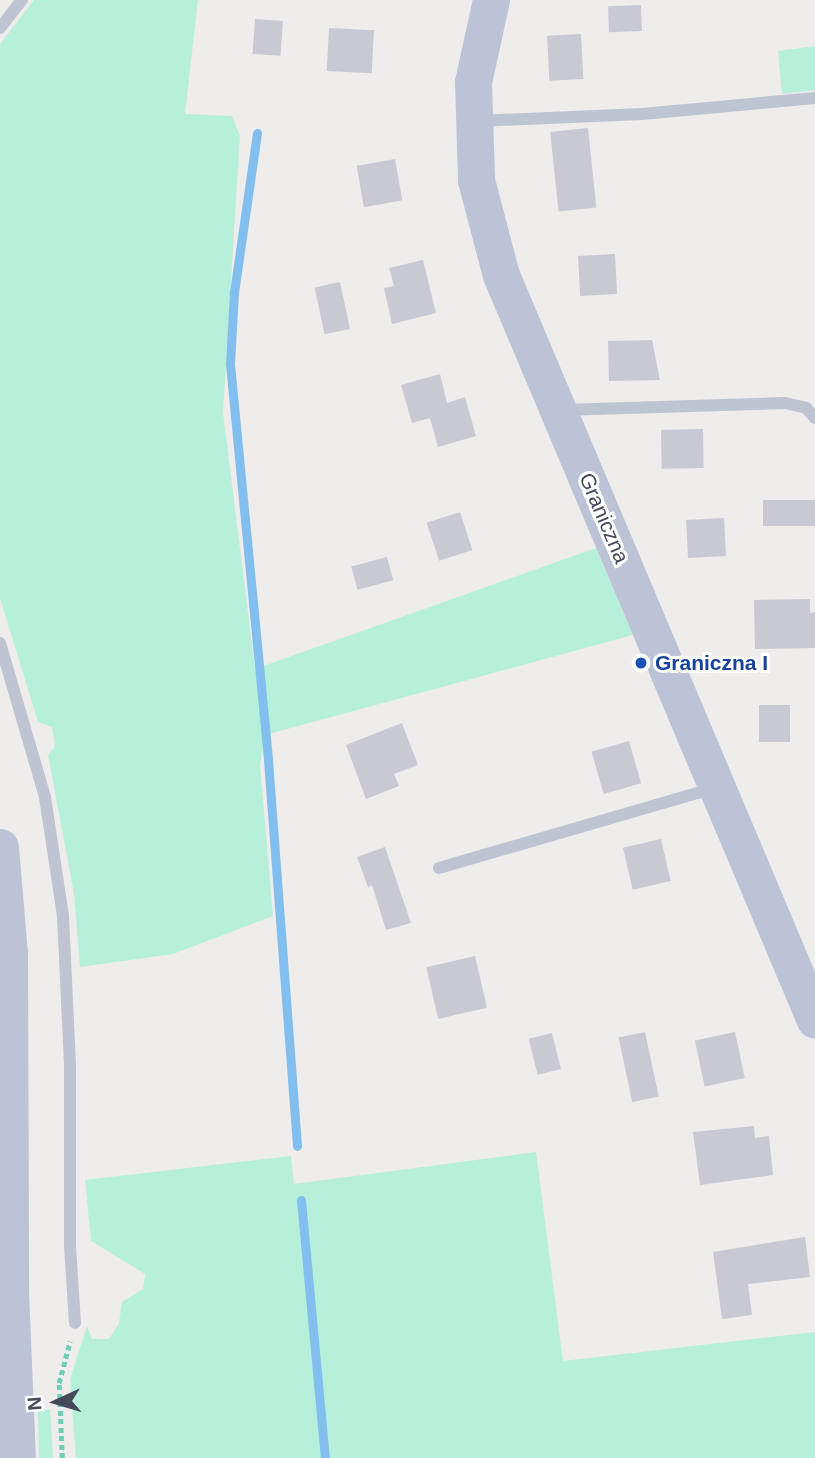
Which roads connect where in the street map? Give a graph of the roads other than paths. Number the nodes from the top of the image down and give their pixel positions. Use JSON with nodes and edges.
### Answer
{"nodes":[{"id":1,"x":22,"y":0,"type":"edge"},
{"id":2,"x":491,"y":0,"type":"edge"},
{"id":3,"x":0,"y":28,"type":"edge"},
{"id":4,"x":815,"y":98,"type":"edge"},
{"id":5,"x":474,"y":122,"type":"junction"},
{"id":6,"x":558,"y":410,"type":"junction"},
{"id":7,"x":815,"y":418,"type":"edge"},
{"id":8,"x":0,"y":643,"type":"edge"},
{"id":9,"x":718,"y":787,"type":"junction"},
{"id":10,"x":0,"y":846,"type":"edge"},
{"id":11,"x":439,"y":869,"type":"dead end"},
{"id":12,"x":815,"y":1020,"type":"edge"},
{"id":13,"x":75,"y":1323,"type":"road end"},
{"id":14,"x":17,"y":1458,"type":"edge"}],
"edges":[{"from":1,"to":3,"type":"lane"},
{"from":2,"to":5,"type":"street","name":"Graniczna"},
{"from":4,"to":5,"type":"lane"},
{"from":5,"to":6,"type":"street","name":"Graniczna"},
{"from":6,"to":7,"type":"lane"},
{"from":6,"to":9,"type":"street","name":"Graniczna"},
{"from":8,"to":13,"type":"lane"},
{"from":9,"to":11,"type":"lane"},
{"from":9,"to":12,"type":"street","name":"Graniczna"},
{"from":10,"to":14,"type":"street"}]}
